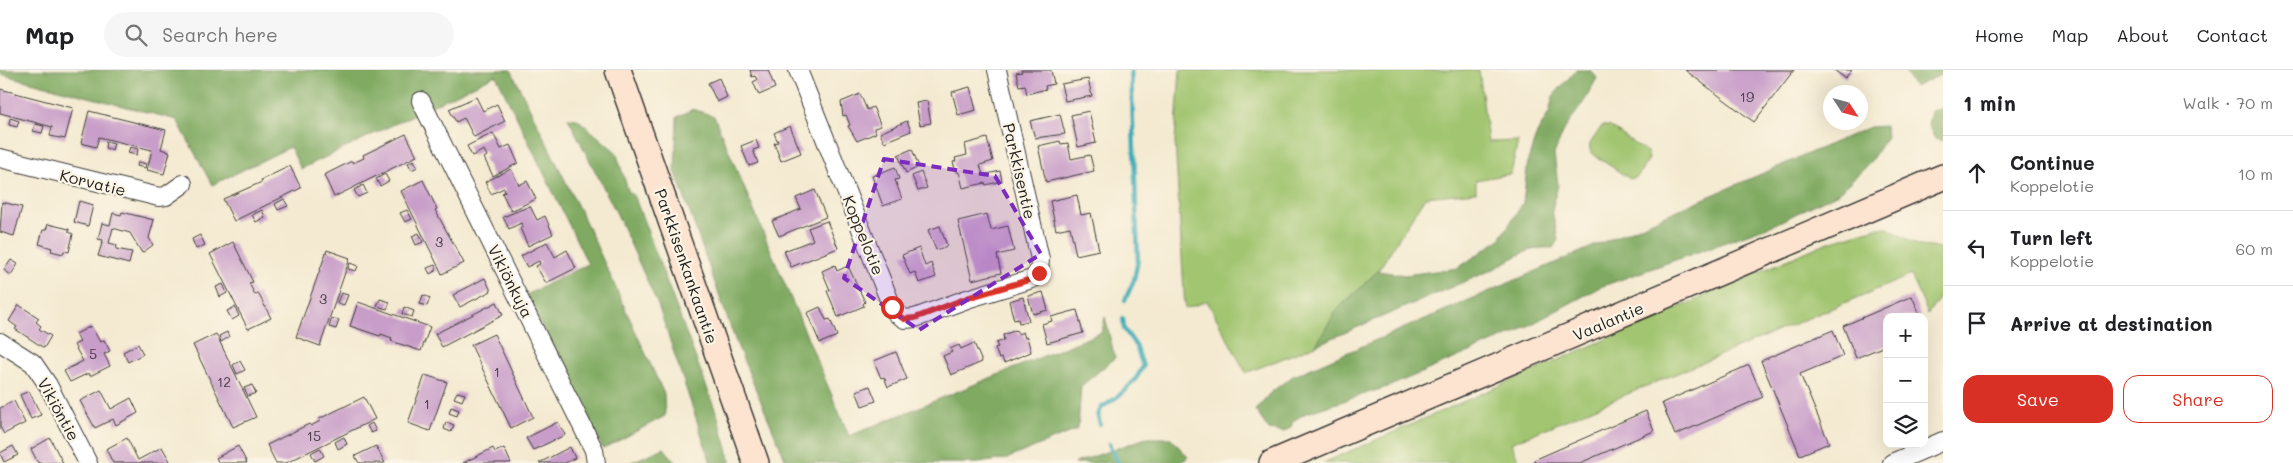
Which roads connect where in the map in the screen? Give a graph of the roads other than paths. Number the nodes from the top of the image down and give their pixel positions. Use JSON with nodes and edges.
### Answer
{"nodes":[{"id":1,"x":618,"y":70,"type":"edge"},
{"id":2,"x":798,"y":70,"type":"edge"},
{"id":3,"x":996,"y":70,"type":"edge"},
{"id":4,"x":421,"y":101,"type":"dead end"},
{"id":5,"x":0,"y":158,"type":"edge"},
{"id":6,"x":1943,"y":177,"type":"edge"},
{"id":7,"x":183,"y":184,"type":"dead end"},
{"id":8,"x":1039,"y":273,"type":"joint"},
{"id":9,"x":0,"y":342,"type":"edge"},
{"id":10,"x":1943,"y":441,"type":"edge"},
{"id":11,"x":88,"y":463,"type":"edge"},
{"id":12,"x":596,"y":463,"type":"edge"},
{"id":13,"x":756,"y":463,"type":"edge"},
{"id":14,"x":1272,"y":463,"type":"edge"},
{"id":15,"x":1892,"y":463,"type":"edge"}],
"edges":[{"from":1,"to":13,"type":"street","name":"Parkkisenkankaantie"},
{"from":2,"to":8,"type":"street","name":"Koppelotie"},
{"from":3,"to":8,"type":"street","name":"Parkkisentie"},
{"from":4,"to":12,"type":"street","name":"Vikiönkuja"},
{"from":5,"to":7,"type":"street","name":"Korvatie"},
{"from":6,"to":14,"type":"street","name":"Vaalantie"},
{"from":9,"to":11,"type":"street","name":"Vikiöntie"},
{"from":10,"to":15,"type":"street"}]}
